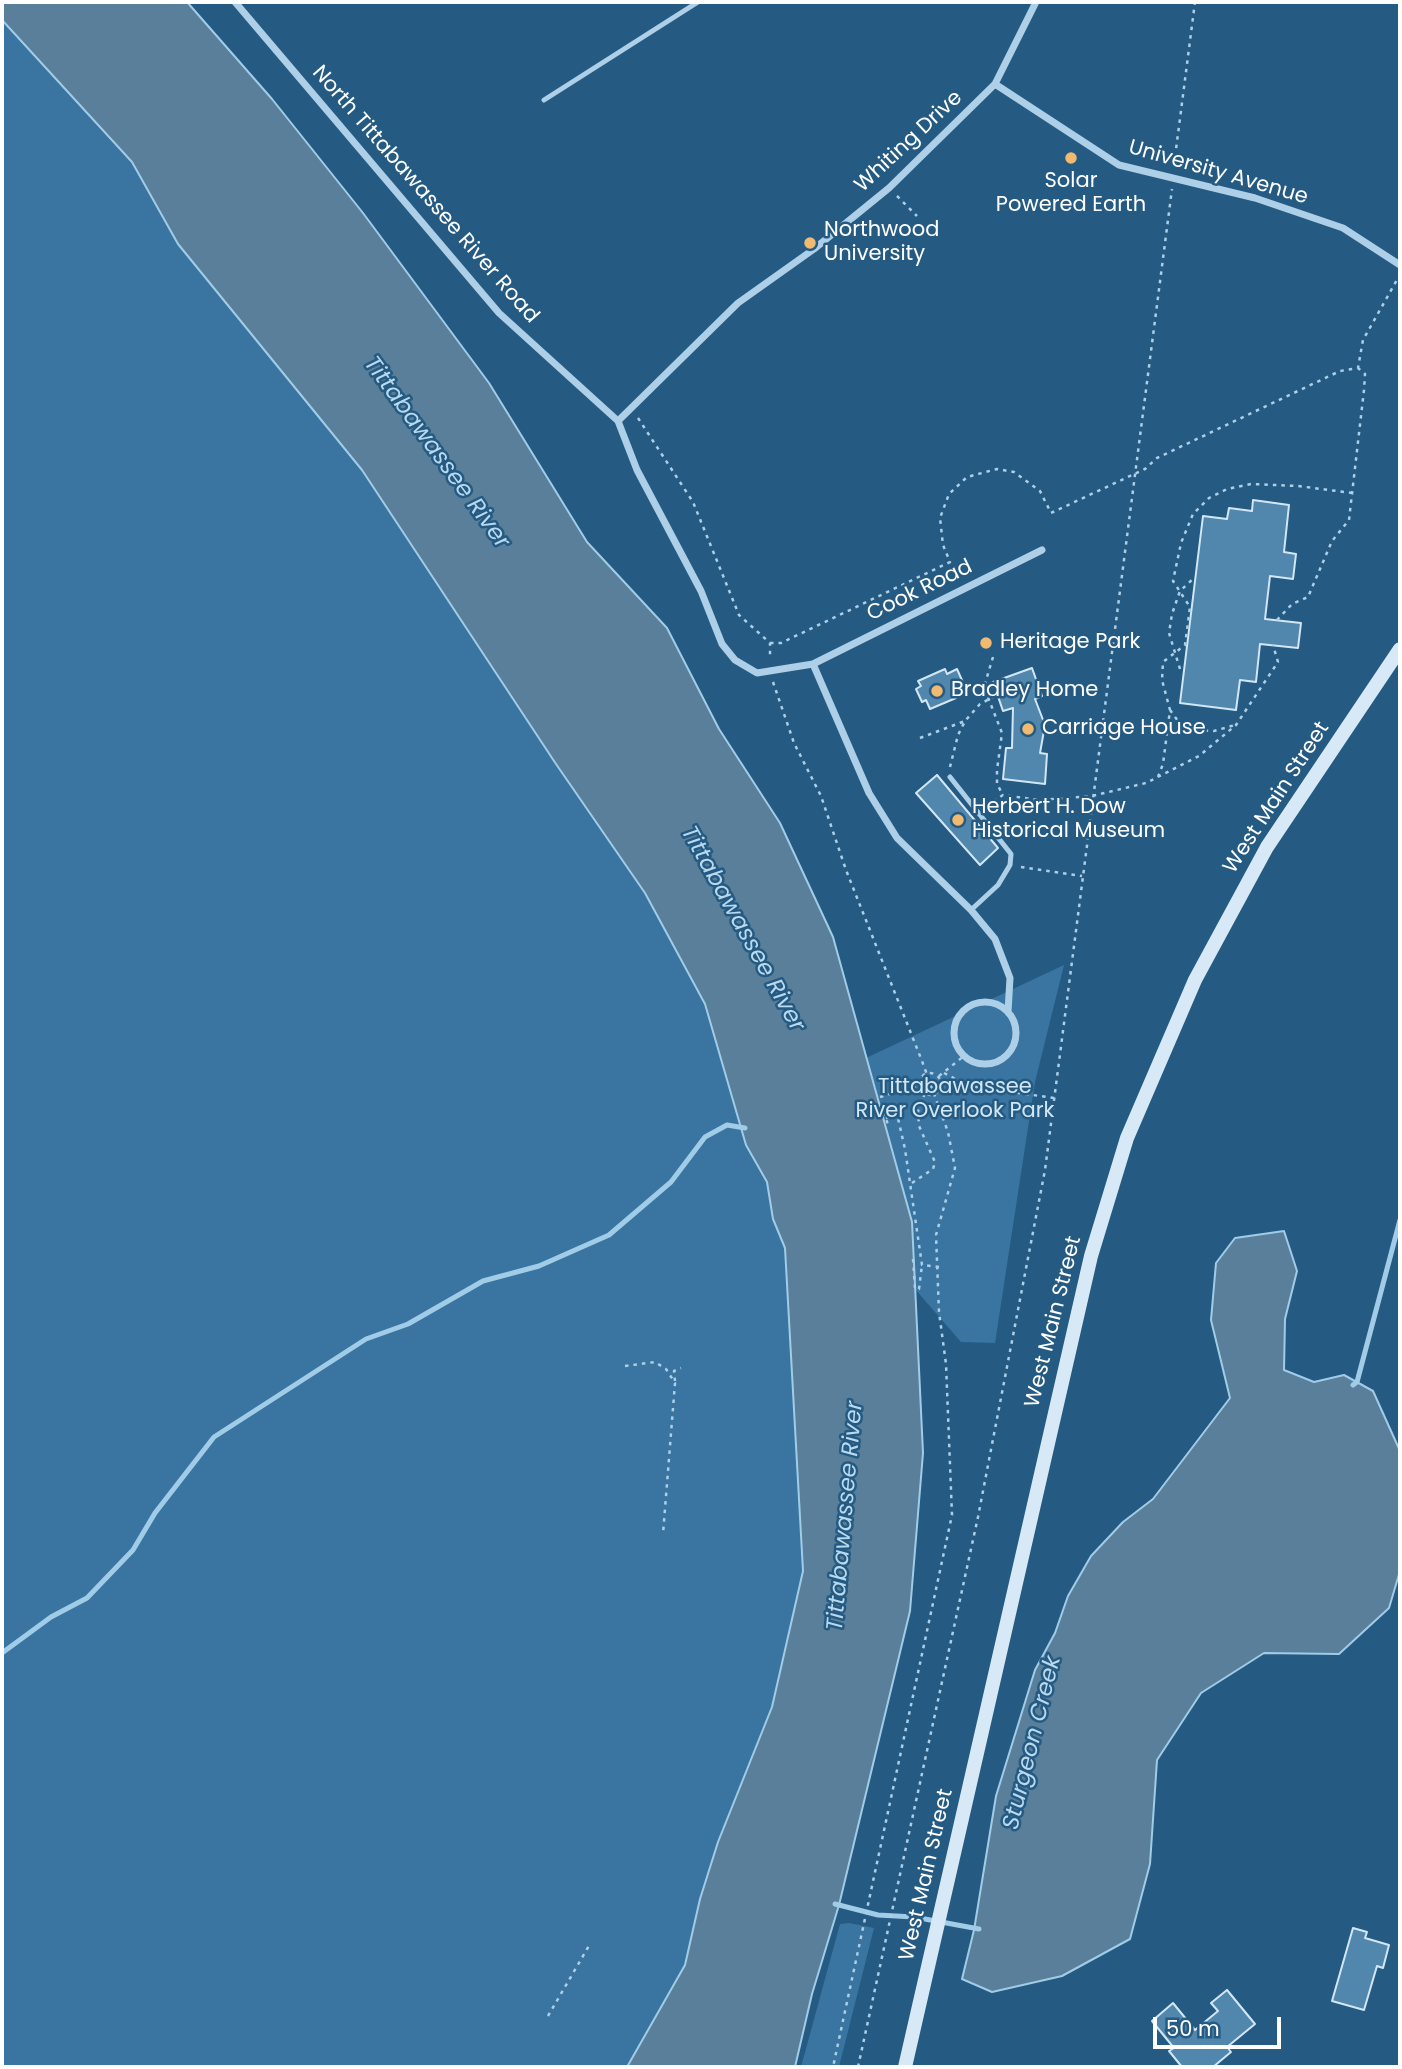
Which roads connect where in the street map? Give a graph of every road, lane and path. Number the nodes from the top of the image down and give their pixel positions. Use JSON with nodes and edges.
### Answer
{"nodes":[{"id":1,"x":234,"y":2,"type":"edge"},
{"id":2,"x":698,"y":2,"type":"edge"},
{"id":3,"x":1036,"y":2,"type":"edge"},
{"id":4,"x":1195,"y":2,"type":"edge"},
{"id":5,"x":995,"y":84,"type":"junction"},
{"id":6,"x":544,"y":100,"type":"dead end"},
{"id":7,"x":1173,"y":180,"type":"junction"},
{"id":8,"x":889,"y":188,"type":"junction"},
{"id":9,"x":917,"y":216,"type":"dead end"},
{"id":10,"x":1400,"y":265,"type":"edge"},
{"id":11,"x":1398,"y":278,"type":"dead end"},
{"id":12,"x":1358,"y":368,"type":"junction"},
{"id":13,"x":631,"y":410,"type":"junction"},
{"id":14,"x":618,"y":421,"type":"junction"},
{"id":15,"x":1135,"y":474,"type":"junction"},
{"id":16,"x":1352,"y":493,"type":"junction"},
{"id":17,"x":1042,"y":550,"type":"dead end"},
{"id":18,"x":1194,"y":578,"type":"dead end"},
{"id":19,"x":1180,"y":591,"type":"junction"},
{"id":20,"x":1277,"y":620,"type":"dead end"},
{"id":21,"x":770,"y":643,"type":"junction"},
{"id":22,"x":1273,"y":645,"type":"dead end"},
{"id":23,"x":1400,"y":649,"type":"edge"},
{"id":24,"x":1173,"y":655,"type":"junction"},
{"id":25,"x":993,"y":657,"type":"dead end"},
{"id":26,"x":813,"y":664,"type":"junction"},
{"id":27,"x":1180,"y":669,"type":"dead end"},
{"id":28,"x":769,"y":672,"type":"junction"},
{"id":29,"x":995,"y":696,"type":"dead end"},
{"id":30,"x":987,"y":700,"type":"junction"},
{"id":31,"x":1170,"y":710,"type":"junction"},
{"id":32,"x":965,"y":721,"type":"junction"},
{"id":33,"x":1236,"y":725,"type":"junction"},
{"id":34,"x":920,"y":738,"type":"dead end"},
{"id":35,"x":950,"y":777,"type":"joint"},
{"id":36,"x":1158,"y":777,"type":"junction"},
{"id":37,"x":1003,"y":795,"type":"junction"},
{"id":38,"x":1092,"y":796,"type":"junction"},
{"id":39,"x":977,"y":811,"type":"junction"},
{"id":40,"x":1010,"y":865,"type":"junction"},
{"id":41,"x":1082,"y":876,"type":"junction"},
{"id":42,"x":971,"y":910,"type":"junction"},
{"id":43,"x":1008,"y":1012,"type":"junction"},
{"id":44,"x":964,"y":1056,"type":"junction"},
{"id":45,"x":944,"y":1073,"type":"junction"},
{"id":46,"x":926,"y":1074,"type":"junction"},
{"id":47,"x":938,"y":1076,"type":"junction"},
{"id":48,"x":920,"y":1085,"type":"junction"},
{"id":49,"x":925,"y":1093,"type":"junction"},
{"id":50,"x":933,"y":1094,"type":"junction"},
{"id":51,"x":880,"y":1097,"type":"dead end"},
{"id":52,"x":1054,"y":1098,"type":"junction"},
{"id":53,"x":884,"y":1112,"type":"dead end"},
{"id":54,"x":886,"y":1118,"type":"junction"},
{"id":55,"x":888,"y":1125,"type":"dead end"},
{"id":56,"x":912,"y":1184,"type":"junction"},
{"id":57,"x":914,"y":1259,"type":"dead end"},
{"id":58,"x":922,"y":1265,"type":"junction"},
{"id":59,"x":939,"y":1267,"type":"junction"},
{"id":60,"x":625,"y":1366,"type":"dead end"},
{"id":61,"x":681,"y":1368,"type":"dead end"},
{"id":62,"x":675,"y":1383,"type":"junction"},
{"id":63,"x":663,"y":1534,"type":"dead end"},
{"id":64,"x":590,"y":1944,"type":"dead end"},
{"id":65,"x":548,"y":2016,"type":"dead end"},
{"id":66,"x":833,"y":2067,"type":"edge"},
{"id":67,"x":858,"y":2067,"type":"edge"},
{"id":68,"x":905,"y":2067,"type":"edge"}],
"edges":[{"from":1,"to":14,"type":"street","name":"North Tittabawassee River Road"},
{"from":2,"to":6,"type":"lane"},
{"from":3,"to":5,"type":"street","name":"Whiting Drive"},
{"from":4,"to":7,"type":"path"},
{"from":5,"to":7,"type":"street","name":"University Avenue"},
{"from":5,"to":8,"type":"street","name":"Whiting Drive"},
{"from":7,"to":10,"type":"street","name":"University Avenue"},
{"from":7,"to":15,"type":"path"},
{"from":8,"to":9,"type":"path"},
{"from":8,"to":13,"type":"street","name":"Whiting Drive"},
{"from":11,"to":12,"type":"path"},
{"from":12,"to":15,"type":"path"},
{"from":12,"to":16,"type":"path"},
{"from":13,"to":14,"type":"street","name":"Whiting Drive"},
{"from":13,"to":21,"type":"path"},
{"from":14,"to":28,"type":"street","name":"North Tittabawassee River Road"},
{"from":15,"to":21,"type":"path"},
{"from":15,"to":38,"type":"path"},
{"from":16,"to":19,"type":"path"},
{"from":16,"to":20,"type":"path"},
{"from":17,"to":26,"type":"street","name":"Cook Road"},
{"from":18,"to":19,"type":"path"},
{"from":19,"to":24,"type":"path"},
{"from":19,"to":24,"type":"path"},
{"from":21,"to":28,"type":"path"},
{"from":22,"to":33,"type":"path"},
{"from":23,"to":68,"type":"street","name":"West Main Street"},
{"from":24,"to":27,"type":"path"},
{"from":24,"to":31,"type":"path"},
{"from":25,"to":30,"type":"path"},
{"from":26,"to":28,"type":"street","name":"North Tittabawassee River Road"},
{"from":26,"to":42,"type":"street"},
{"from":28,"to":46,"type":"path"},
{"from":29,"to":30,"type":"path"},
{"from":30,"to":32,"type":"path"},
{"from":30,"to":37,"type":"path"},
{"from":31,"to":33,"type":"path"},
{"from":31,"to":36,"type":"path"},
{"from":32,"to":34,"type":"path"},
{"from":32,"to":35,"type":"path"},
{"from":33,"to":36,"type":"path"},
{"from":35,"to":39,"type":"lane"},
{"from":36,"to":38,"type":"path"},
{"from":37,"to":38,"type":"path"},
{"from":37,"to":39,"type":"path"},
{"from":38,"to":41,"type":"path"},
{"from":39,"to":40,"type":"lane"},
{"from":40,"to":41,"type":"path"},
{"from":40,"to":42,"type":"lane"},
{"from":41,"to":52,"type":"path"},
{"from":42,"to":43,"type":"street"},
{"from":43,"to":44,"type":"street"},
{"from":43,"to":44,"type":"street"},
{"from":44,"to":45,"type":"path"},
{"from":45,"to":47,"type":"path"},
{"from":45,"to":52,"type":"path"},
{"from":46,"to":47,"type":"path"},
{"from":46,"to":48,"type":"path"},
{"from":46,"to":50,"type":"path"},
{"from":47,"to":50,"type":"path"},
{"from":48,"to":49,"type":"path"},
{"from":48,"to":51,"type":"path"},
{"from":49,"to":50,"type":"path"},
{"from":49,"to":56,"type":"path"},
{"from":50,"to":59,"type":"path"},
{"from":52,"to":67,"type":"path"},
{"from":53,"to":54,"type":"path"},
{"from":54,"to":55,"type":"path"},
{"from":54,"to":56,"type":"path"},
{"from":56,"to":58,"type":"path"},
{"from":57,"to":58,"type":"path"},
{"from":58,"to":59,"type":"path"},
{"from":59,"to":66,"type":"path"},
{"from":60,"to":62,"type":"path"},
{"from":61,"to":62,"type":"path"},
{"from":62,"to":63,"type":"path"},
{"from":64,"to":65,"type":"path"}]}
